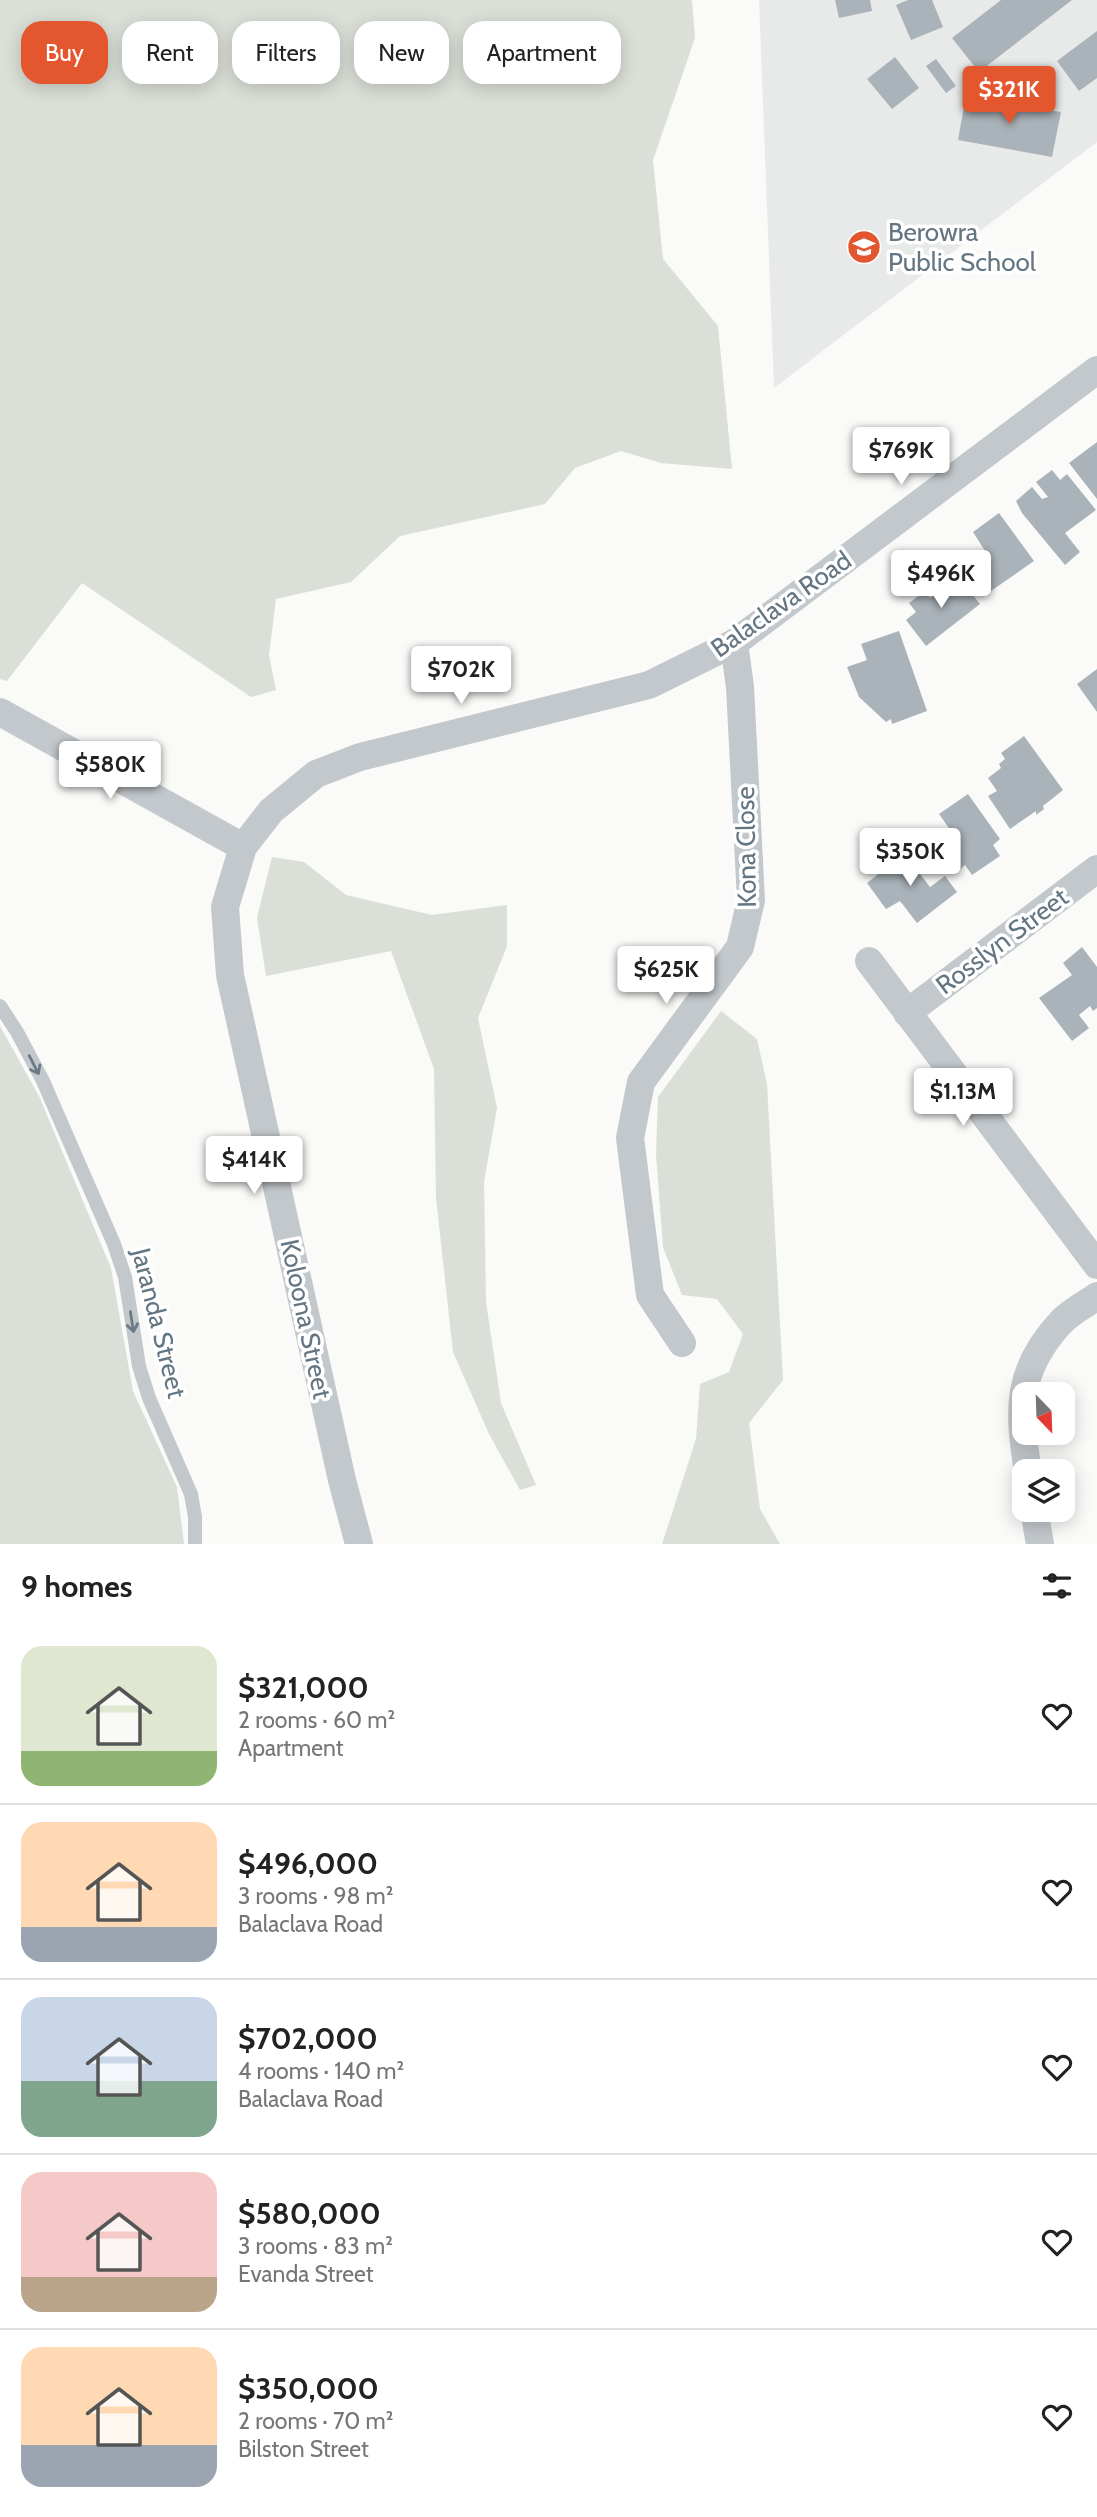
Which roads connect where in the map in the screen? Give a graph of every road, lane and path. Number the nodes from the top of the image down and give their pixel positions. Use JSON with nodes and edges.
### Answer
{"nodes":[{"id":1,"x":1097,"y":370,"type":"edge"},
{"id":2,"x":734,"y":643,"type":"junction"},
{"id":3,"x":0,"y":712,"type":"edge"},
{"id":4,"x":243,"y":847,"type":"junction"},
{"id":5,"x":1097,"y":869,"type":"edge"},
{"id":6,"x":869,"y":961,"type":"dead end"},
{"id":7,"x":0,"y":1006,"type":"edge"},
{"id":8,"x":907,"y":1013,"type":"junction"},
{"id":9,"x":1097,"y":1265,"type":"edge"},
{"id":10,"x":1097,"y":1296,"type":"edge"},
{"id":11,"x":682,"y":1343,"type":"dead end"},
{"id":12,"x":1026,"y":1459,"type":"edge"},
{"id":13,"x":1036,"y":1522,"type":"edge"},
{"id":14,"x":195,"y":1544,"type":"edge"},
{"id":15,"x":359,"y":1544,"type":"edge"},
{"id":16,"x":1040,"y":1544,"type":"edge"}],
"edges":[{"from":1,"to":2,"type":"street","name":"Balaclava Road"},
{"from":2,"to":4,"type":"street","name":"Balaclava Road"},
{"from":2,"to":11,"type":"street","name":"Kona Close"},
{"from":3,"to":4,"type":"street"},
{"from":4,"to":15,"type":"street","name":"Koloona Street"},
{"from":5,"to":8,"type":"street","name":"Rosslyn Street"},
{"from":6,"to":8,"type":"street"},
{"from":7,"to":14,"type":"lane","name":"Jaranda Street","one_way":true},
{"from":8,"to":9,"type":"street"},
{"from":10,"to":12,"type":"street"},
{"from":13,"to":16,"type":"street"}]}
